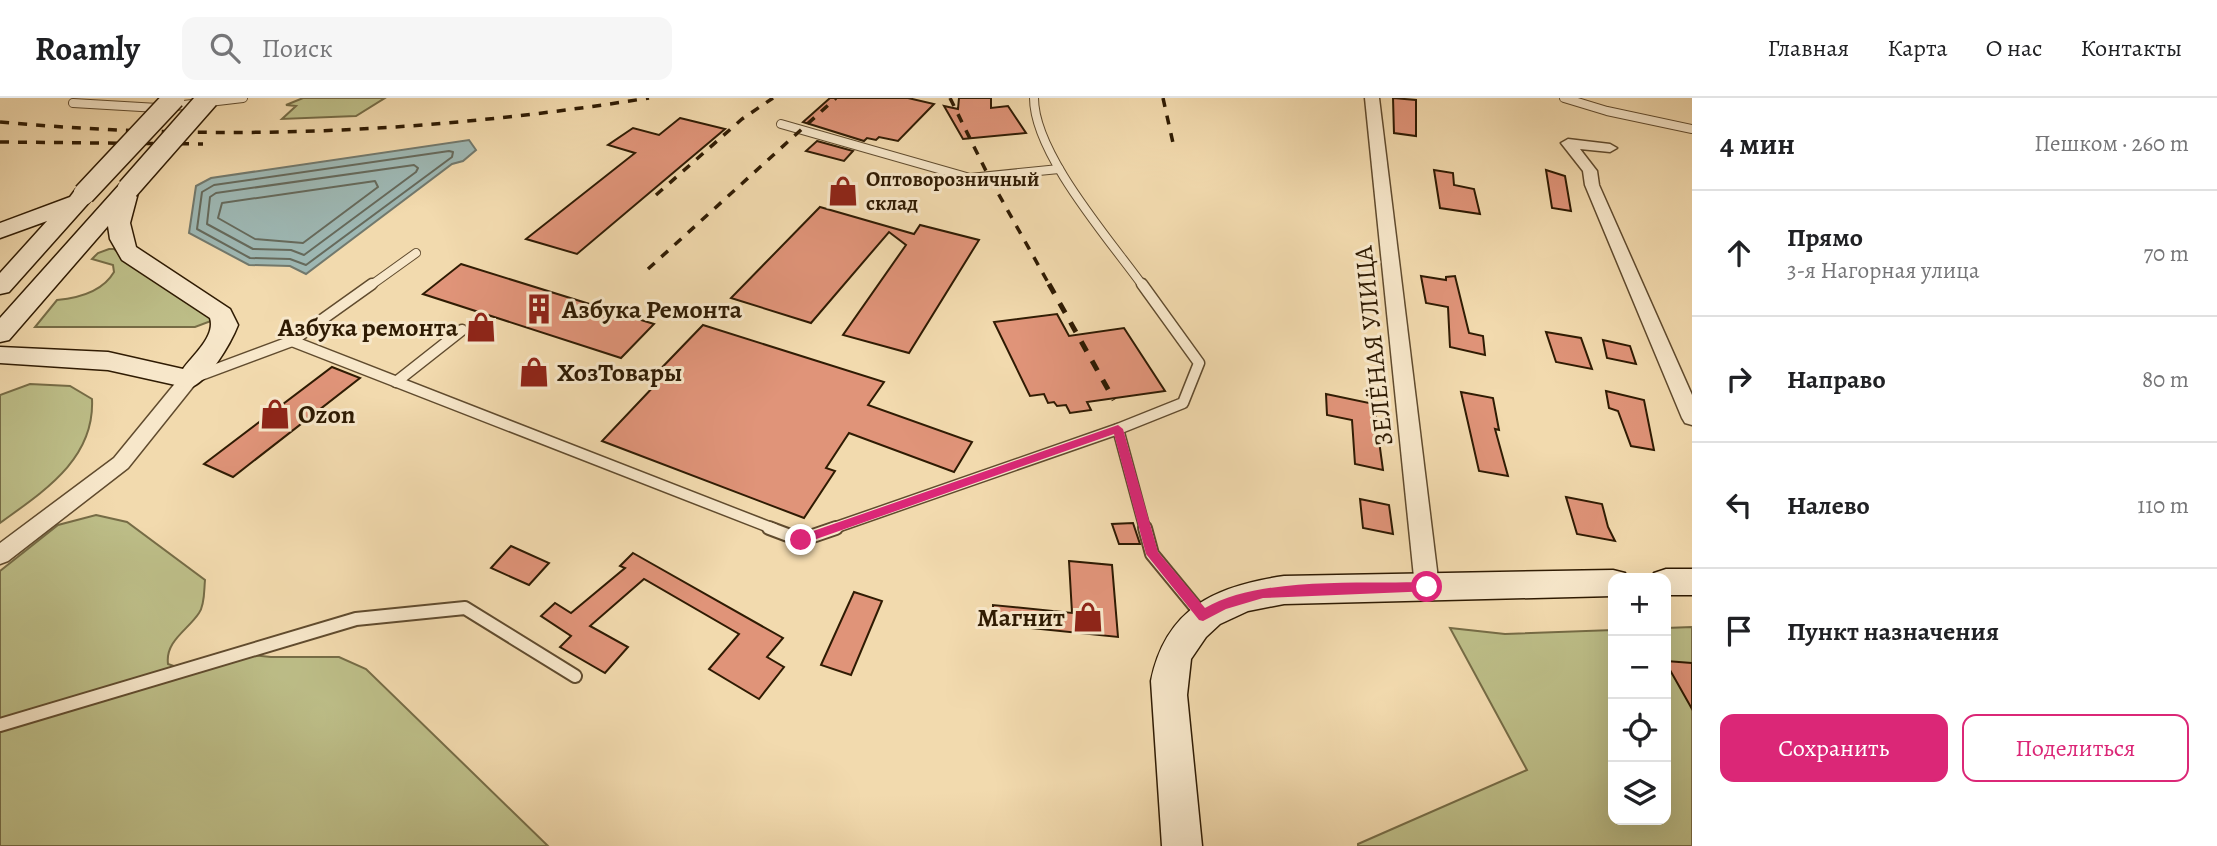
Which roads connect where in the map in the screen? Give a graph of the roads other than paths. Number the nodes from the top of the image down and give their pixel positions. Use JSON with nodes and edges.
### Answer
{"nodes":[{"id":1,"x":174,"y":98,"type":"edge"},
{"id":2,"x":208,"y":98,"type":"edge"},
{"id":3,"x":243,"y":98,"type":"edge"},
{"id":4,"x":1034,"y":98,"type":"edge"},
{"id":5,"x":1372,"y":98,"type":"edge"},
{"id":6,"x":1564,"y":98,"type":"edge"},
{"id":7,"x":73,"y":103,"type":"dead end"},
{"id":8,"x":781,"y":124,"type":"dead end"},
{"id":9,"x":1692,"y":129,"type":"edge"},
{"id":10,"x":1610,"y":148,"type":"dead end"},
{"id":11,"x":1059,"y":169,"type":"junction"},
{"id":12,"x":128,"y":188,"type":"junction"},
{"id":13,"x":84,"y":194,"type":"junction"},
{"id":14,"x":0,"y":230,"type":"edge"},
{"id":15,"x":416,"y":253,"type":"dead end"},
{"id":16,"x":4,"y":282,"type":"edge"},
{"id":17,"x":462,"y":330,"type":"dead end"},
{"id":18,"x":0,"y":334,"type":"edge"},
{"id":19,"x":292,"y":341,"type":"junction"},
{"id":20,"x":0,"y":355,"type":"edge"},
{"id":21,"x":188,"y":379,"type":"junction"},
{"id":22,"x":396,"y":382,"type":"junction"},
{"id":23,"x":1692,"y":418,"type":"edge"},
{"id":24,"x":1118,"y":429,"type":"junction"},
{"id":25,"x":0,"y":555,"type":"edge"},
{"id":26,"x":1671,"y":582,"type":"edge"},
{"id":27,"x":1692,"y":582,"type":"edge"},
{"id":28,"x":1608,"y":583,"type":"edge"},
{"id":29,"x":1427,"y":587,"type":"junction"},
{"id":30,"x":1203,"y":616,"type":"junction"},
{"id":31,"x":575,"y":676,"type":"dead end"},
{"id":32,"x":0,"y":725,"type":"edge"},
{"id":33,"x":1182,"y":846,"type":"edge"}],
"edges":[{"from":1,"to":13,"type":"main road","bridge":true},
{"from":2,"to":12,"type":"main road","bridge":true},
{"from":3,"to":7,"type":"lane"},
{"from":4,"to":11,"type":"lane"},
{"from":5,"to":29,"type":"street","name":"ЗЕЛЁНАЯ УЛИЦА"},
{"from":6,"to":9,"type":"lane"},
{"from":8,"to":11,"type":"lane"},
{"from":10,"to":23,"type":"street"},
{"from":11,"to":24,"type":"lane"},
{"from":12,"to":18,"type":"main road"},
{"from":12,"to":21,"type":"main road"},
{"from":13,"to":14,"type":"main road"},
{"from":13,"to":16,"type":"main road"},
{"from":15,"to":19,"type":"lane"},
{"from":17,"to":22,"type":"lane"},
{"from":19,"to":21,"type":"lane"},
{"from":19,"to":22,"type":"lane"},
{"from":20,"to":21,"type":"main road"},
{"from":21,"to":25,"type":"street"},
{"from":22,"to":24,"type":"lane"},
{"from":24,"to":30,"type":"lane"},
{"from":26,"to":27,"type":"main road"},
{"from":28,"to":29,"type":"main road"},
{"from":29,"to":30,"type":"main road"},
{"from":30,"to":33,"type":"main road"},
{"from":31,"to":32,"type":"lane"}]}
